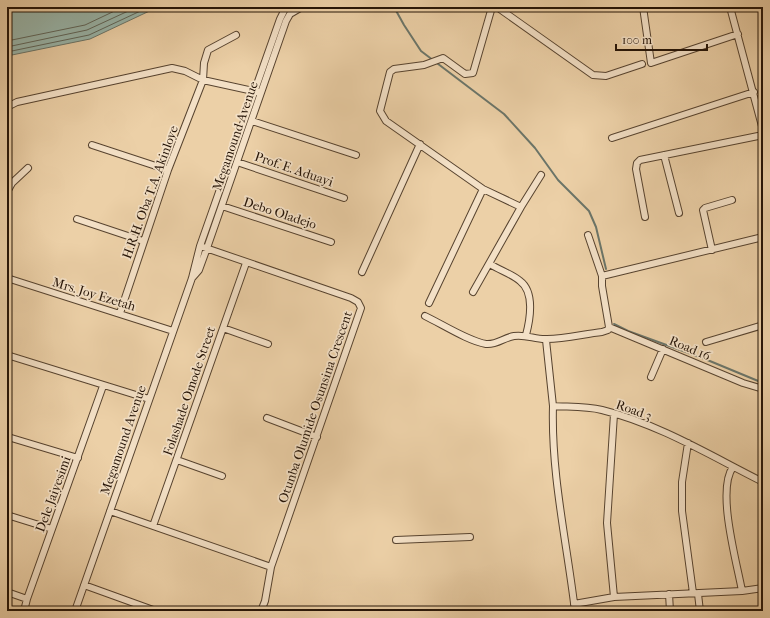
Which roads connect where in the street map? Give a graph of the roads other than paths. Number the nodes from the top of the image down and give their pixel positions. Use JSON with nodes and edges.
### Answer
{"nodes":[{"id":1,"x":286,"y":7,"type":"edge"},
{"id":2,"x":302,"y":7,"type":"edge"},
{"id":3,"x":492,"y":7,"type":"edge"},
{"id":4,"x":497,"y":7,"type":"edge"},
{"id":5,"x":643,"y":7,"type":"edge"},
{"id":6,"x":730,"y":7,"type":"edge"},
{"id":7,"x":738,"y":34,"type":"junction"},
{"id":8,"x":236,"y":35,"type":"dead end"},
{"id":9,"x":642,"y":64,"type":"dead end"},
{"id":10,"x":203,"y":80,"type":"junction"},
{"id":11,"x":255,"y":91,"type":"junction"},
{"id":12,"x":262,"y":92,"type":"junction"},
{"id":13,"x":754,"y":92,"type":"junction"},
{"id":14,"x":760,"y":105,"type":"edge"},
{"id":15,"x":7,"y":107,"type":"edge"},
{"id":16,"x":252,"y":121,"type":"junction"},
{"id":17,"x":763,"y":130,"type":"edge"},
{"id":18,"x":763,"y":135,"type":"edge"},
{"id":19,"x":612,"y":138,"type":"dead end"},
{"id":20,"x":420,"y":144,"type":"junction"},
{"id":21,"x":92,"y":145,"type":"dead end"},
{"id":22,"x":356,"y":154,"type":"dead end"},
{"id":23,"x":664,"y":155,"type":"junction"},
{"id":24,"x":237,"y":162,"type":"junction"},
{"id":25,"x":28,"y":168,"type":"dead end"},
{"id":26,"x":168,"y":170,"type":"junction"},
{"id":27,"x":541,"y":175,"type":"dead end"},
{"id":28,"x":483,"y":189,"type":"junction"},
{"id":29,"x":7,"y":192,"type":"edge"},
{"id":30,"x":344,"y":198,"type":"dead end"},
{"id":31,"x":732,"y":200,"type":"dead end"},
{"id":32,"x":222,"y":206,"type":"junction"},
{"id":33,"x":521,"y":207,"type":"junction"},
{"id":34,"x":679,"y":213,"type":"dead end"},
{"id":35,"x":645,"y":217,"type":"dead end"},
{"id":36,"x":77,"y":219,"type":"dead end"},
{"id":37,"x":588,"y":235,"type":"dead end"},
{"id":38,"x":763,"y":237,"type":"edge"},
{"id":39,"x":143,"y":241,"type":"junction"},
{"id":40,"x":331,"y":242,"type":"dead end"},
{"id":41,"x":200,"y":246,"type":"junction"},
{"id":42,"x":207,"y":248,"type":"junction"},
{"id":43,"x":712,"y":250,"type":"junction"},
{"id":44,"x":246,"y":262,"type":"junction"},
{"id":45,"x":490,"y":264,"type":"junction"},
{"id":46,"x":362,"y":272,"type":"dead end"},
{"id":47,"x":602,"y":276,"type":"junction"},
{"id":48,"x":7,"y":278,"type":"edge"},
{"id":49,"x":192,"y":278,"type":"junction"},
{"id":50,"x":473,"y":292,"type":"dead end"},
{"id":51,"x":429,"y":303,"type":"dead end"},
{"id":52,"x":120,"y":313,"type":"junction"},
{"id":53,"x":425,"y":316,"type":"dead end"},
{"id":54,"x":763,"y":325,"type":"edge"},
{"id":55,"x":609,"y":327,"type":"junction"},
{"id":56,"x":223,"y":328,"type":"junction"},
{"id":57,"x":173,"y":331,"type":"junction"},
{"id":58,"x":526,"y":335,"type":"junction"},
{"id":59,"x":546,"y":340,"type":"junction"},
{"id":60,"x":706,"y":342,"type":"dead end"},
{"id":61,"x":268,"y":344,"type":"dead end"},
{"id":62,"x":663,"y":349,"type":"junction"},
{"id":63,"x":7,"y":355,"type":"edge"},
{"id":64,"x":651,"y":377,"type":"dead end"},
{"id":65,"x":103,"y":386,"type":"junction"},
{"id":66,"x":763,"y":388,"type":"edge"},
{"id":67,"x":149,"y":399,"type":"junction"},
{"id":68,"x":553,"y":406,"type":"junction"},
{"id":69,"x":614,"y":414,"type":"junction"},
{"id":70,"x":267,"y":418,"type":"dead end"},
{"id":71,"x":8,"y":437,"type":"dead end"},
{"id":72,"x":317,"y":437,"type":"junction"},
{"id":73,"x":688,"y":443,"type":"junction"},
{"id":74,"x":78,"y":458,"type":"junction"},
{"id":75,"x":177,"y":460,"type":"junction"},
{"id":76,"x":733,"y":467,"type":"junction"},
{"id":77,"x":222,"y":476,"type":"dead end"},
{"id":78,"x":763,"y":482,"type":"edge"},
{"id":79,"x":110,"y":511,"type":"junction"},
{"id":80,"x":7,"y":515,"type":"edge"},
{"id":81,"x":154,"y":526,"type":"junction"},
{"id":82,"x":52,"y":529,"type":"junction"},
{"id":83,"x":470,"y":536,"type":"dead end"},
{"id":84,"x":396,"y":540,"type":"dead end"},
{"id":85,"x":271,"y":567,"type":"junction"},
{"id":86,"x":84,"y":585,"type":"junction"},
{"id":87,"x":763,"y":588,"type":"edge"},
{"id":88,"x":742,"y":591,"type":"junction"},
{"id":89,"x":7,"y":592,"type":"edge"},
{"id":90,"x":669,"y":594,"type":"junction"},
{"id":91,"x":695,"y":594,"type":"junction"},
{"id":92,"x":614,"y":597,"type":"junction"},
{"id":93,"x":27,"y":599,"type":"junction"},
{"id":94,"x":574,"y":604,"type":"junction"},
{"id":95,"x":24,"y":611,"type":"edge"},
{"id":96,"x":75,"y":611,"type":"edge"},
{"id":97,"x":156,"y":611,"type":"edge"},
{"id":98,"x":261,"y":611,"type":"edge"},
{"id":99,"x":575,"y":611,"type":"edge"},
{"id":100,"x":670,"y":611,"type":"edge"},
{"id":101,"x":700,"y":611,"type":"edge"}],
"edges":[{"from":1,"to":11,"type":"street","name":"Megamound Avenue"},
{"from":2,"to":12,"type":"street","name":"Megamound Avenue"},
{"from":3,"to":20,"type":"street"},
{"from":4,"to":9,"type":"street"},
{"from":5,"to":7,"type":"street"},
{"from":6,"to":7,"type":"street"},
{"from":7,"to":13,"type":"street"},
{"from":8,"to":10,"type":"street","name":"H.R.H. Oba T.A. Akinloye"},
{"from":10,"to":11,"type":"street"},
{"from":10,"to":15,"type":"street"},
{"from":10,"to":26,"type":"street","name":"H.R.H. Oba T.A. Akinloye"},
{"from":11,"to":12,"type":"street"},
{"from":11,"to":41,"type":"street","name":"Megamound Avenue"},
{"from":12,"to":16,"type":"street","name":"Megamound Avenue"},
{"from":13,"to":14,"type":"street"},
{"from":13,"to":19,"type":"street"},
{"from":14,"to":17,"type":"street"},
{"from":16,"to":22,"type":"street"},
{"from":16,"to":24,"type":"street","name":"Megamound Avenue"},
{"from":18,"to":23,"type":"street"},
{"from":20,"to":28,"type":"street"},
{"from":20,"to":46,"type":"street"},
{"from":21,"to":26,"type":"street"},
{"from":23,"to":34,"type":"street"},
{"from":23,"to":35,"type":"street"},
{"from":24,"to":30,"type":"street","name":"Prof. E. Aduayi"},
{"from":24,"to":32,"type":"street","name":"Megamound Avenue"},
{"from":25,"to":29,"type":"street"},
{"from":26,"to":39,"type":"street","name":"H.R.H. Oba T.A. Akinloye"},
{"from":27,"to":33,"type":"street"},
{"from":28,"to":33,"type":"street"},
{"from":28,"to":51,"type":"street"},
{"from":31,"to":43,"type":"street"},
{"from":32,"to":40,"type":"street","name":"Debo Oladejo"},
{"from":32,"to":42,"type":"street","name":"Megamound Avenue"},
{"from":33,"to":45,"type":"street"},
{"from":36,"to":39,"type":"street"},
{"from":37,"to":47,"type":"street"},
{"from":38,"to":43,"type":"street"},
{"from":39,"to":52,"type":"street","name":"H.R.H. Oba T.A. Akinloye"},
{"from":41,"to":42,"type":"street","name":"Otunba Olumide Osunsina Crescent"},
{"from":41,"to":49,"type":"street","name":"Megamound Avenue"},
{"from":42,"to":44,"type":"street","name":"Otunba Olumide Osunsina Crescent"},
{"from":42,"to":49,"type":"street","name":"Megamound Avenue"},
{"from":43,"to":47,"type":"street"},
{"from":44,"to":56,"type":"street","name":"Folashade Omode Street"},
{"from":44,"to":72,"type":"street","name":"Otunba Olumide Osunsina Crescent"},
{"from":45,"to":50,"type":"street"},
{"from":45,"to":58,"type":"street"},
{"from":47,"to":55,"type":"street"},
{"from":48,"to":52,"type":"street","name":"Mrs. Joy Ezetah"},
{"from":49,"to":57,"type":"street","name":"Megamound Avenue"},
{"from":52,"to":57,"type":"street","name":"Mrs. Joy Ezetah"},
{"from":53,"to":58,"type":"street"},
{"from":54,"to":60,"type":"street"},
{"from":55,"to":59,"type":"street"},
{"from":55,"to":62,"type":"street","name":"Road 16"},
{"from":56,"to":61,"type":"street"},
{"from":56,"to":75,"type":"street","name":"Folashade Omode Street"},
{"from":57,"to":67,"type":"street","name":"Megamound Avenue"},
{"from":58,"to":59,"type":"street"},
{"from":59,"to":68,"type":"street"},
{"from":62,"to":64,"type":"street"},
{"from":62,"to":66,"type":"street","name":"Road 16"},
{"from":63,"to":65,"type":"street"},
{"from":65,"to":67,"type":"street"},
{"from":65,"to":74,"type":"street","name":"Dele Jaiyesimi"},
{"from":67,"to":79,"type":"street","name":"Megamound Avenue"},
{"from":68,"to":69,"type":"street","name":"Road 3"},
{"from":68,"to":94,"type":"street"},
{"from":69,"to":73,"type":"street","name":"Road 3"},
{"from":69,"to":92,"type":"street"},
{"from":70,"to":72,"type":"street"},
{"from":71,"to":74,"type":"street"},
{"from":72,"to":85,"type":"street","name":"Otunba Olumide Osunsina Crescent"},
{"from":73,"to":76,"type":"street","name":"Road 3"},
{"from":73,"to":91,"type":"street"},
{"from":74,"to":82,"type":"street","name":"Dele Jaiyesimi"},
{"from":75,"to":77,"type":"street"},
{"from":75,"to":81,"type":"street","name":"Folashade Omode Street"},
{"from":76,"to":78,"type":"street","name":"Road 3"},
{"from":76,"to":88,"type":"street"},
{"from":79,"to":81,"type":"street"},
{"from":79,"to":86,"type":"street","name":"Megamound Avenue"},
{"from":80,"to":82,"type":"street"},
{"from":81,"to":85,"type":"street"},
{"from":82,"to":93,"type":"street","name":"Dele Jaiyesimi"},
{"from":83,"to":84,"type":"street"},
{"from":85,"to":98,"type":"street","name":"Otunba Olumide Osunsina Crescent"},
{"from":86,"to":96,"type":"street","name":"Megamound Avenue"},
{"from":86,"to":97,"type":"street"},
{"from":87,"to":88,"type":"street"},
{"from":88,"to":91,"type":"street"},
{"from":89,"to":93,"type":"street"},
{"from":90,"to":91,"type":"street"},
{"from":90,"to":92,"type":"street"},
{"from":90,"to":100,"type":"street"},
{"from":91,"to":101,"type":"street"},
{"from":92,"to":94,"type":"street"},
{"from":93,"to":95,"type":"street","name":"Dele Jaiyesimi"},
{"from":94,"to":99,"type":"street"}]}
